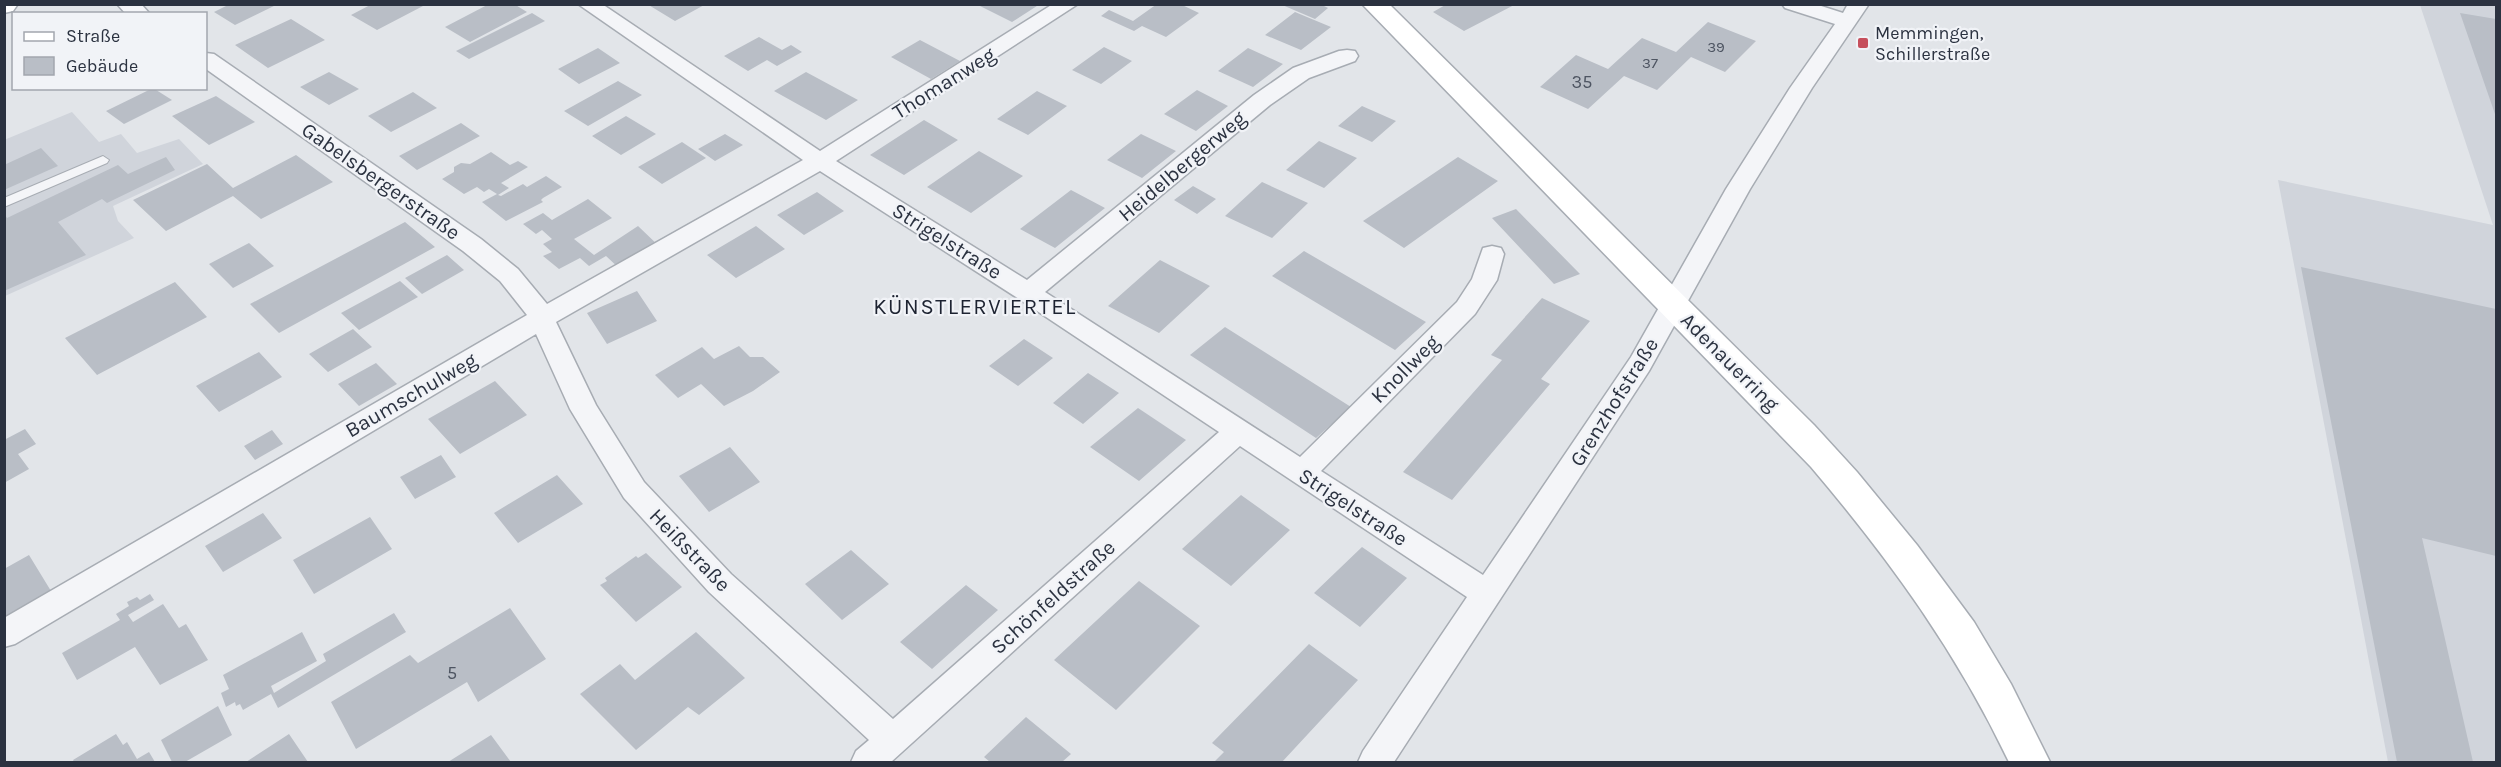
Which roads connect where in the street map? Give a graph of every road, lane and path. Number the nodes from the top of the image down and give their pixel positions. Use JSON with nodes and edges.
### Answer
{"nodes":[{"id":1,"x":588,"y":4,"type":"edge"},
{"id":2,"x":1068,"y":4,"type":"edge"},
{"id":3,"x":1374,"y":4,"type":"edge"},
{"id":4,"x":1792,"y":4,"type":"edge"},
{"id":5,"x":1853,"y":13,"type":"edge"},
{"id":6,"x":1347,"y":56,"type":"dead end"},
{"id":7,"x":207,"y":60,"type":"edge"},
{"id":8,"x":103,"y":160,"type":"dead end"},
{"id":9,"x":820,"y":161,"type":"junction"},
{"id":10,"x":4,"y":204,"type":"edge"},
{"id":11,"x":1492,"y":254,"type":"dead end"},
{"id":12,"x":1028,"y":293,"type":"junction"},
{"id":13,"x":1673,"y":305,"type":"junction"},
{"id":14,"x":542,"y":318,"type":"junction"},
{"id":15,"x":1238,"y":432,"type":"junction"},
{"id":16,"x":1301,"y":473,"type":"junction"},
{"id":17,"x":1487,"y":594,"type":"junction"},
{"id":18,"x":4,"y":634,"type":"edge"},
{"id":19,"x":893,"y":740,"type":"junction"},
{"id":20,"x":868,"y":762,"type":"edge"},
{"id":21,"x":1376,"y":762,"type":"edge"},
{"id":22,"x":2030,"y":762,"type":"edge"}],
"edges":[{"from":1,"to":9,"type":"street","name":"Strigelstraße"},
{"from":2,"to":9,"type":"street","name":"Thomanweg"},
{"from":3,"to":13,"type":"main road","name":"Adenauerring"},
{"from":4,"to":5,"type":"street"},
{"from":5,"to":13,"type":"street","name":"Grenzhofstraße"},
{"from":6,"to":12,"type":"street","name":"Heidelbergerweg"},
{"from":7,"to":14,"type":"street","name":"Gabelsbergerstraße"},
{"from":8,"to":10,"type":"lane"},
{"from":9,"to":12,"type":"street","name":"Strigelstraße"},
{"from":9,"to":14,"type":"street","name":"Baumschulweg"},
{"from":11,"to":16,"type":"street","name":"Knollweg"},
{"from":12,"to":15,"type":"street","name":"Strigelstraße"},
{"from":13,"to":17,"type":"street","name":"Grenzhofstraße"},
{"from":13,"to":22,"type":"main road","name":"Adenauerring"},
{"from":14,"to":18,"type":"street","name":"Baumschulweg"},
{"from":14,"to":19,"type":"street","name":"Heißstraße"},
{"from":15,"to":16,"type":"street","name":"Strigelstraße"},
{"from":15,"to":19,"type":"street","name":"Schönfeldstraße"},
{"from":16,"to":17,"type":"street","name":"Strigelstraße"},
{"from":17,"to":21,"type":"street","name":"Grenzhofstraße"},
{"from":19,"to":20,"type":"street","name":"Schönfeldstraße"}]}
